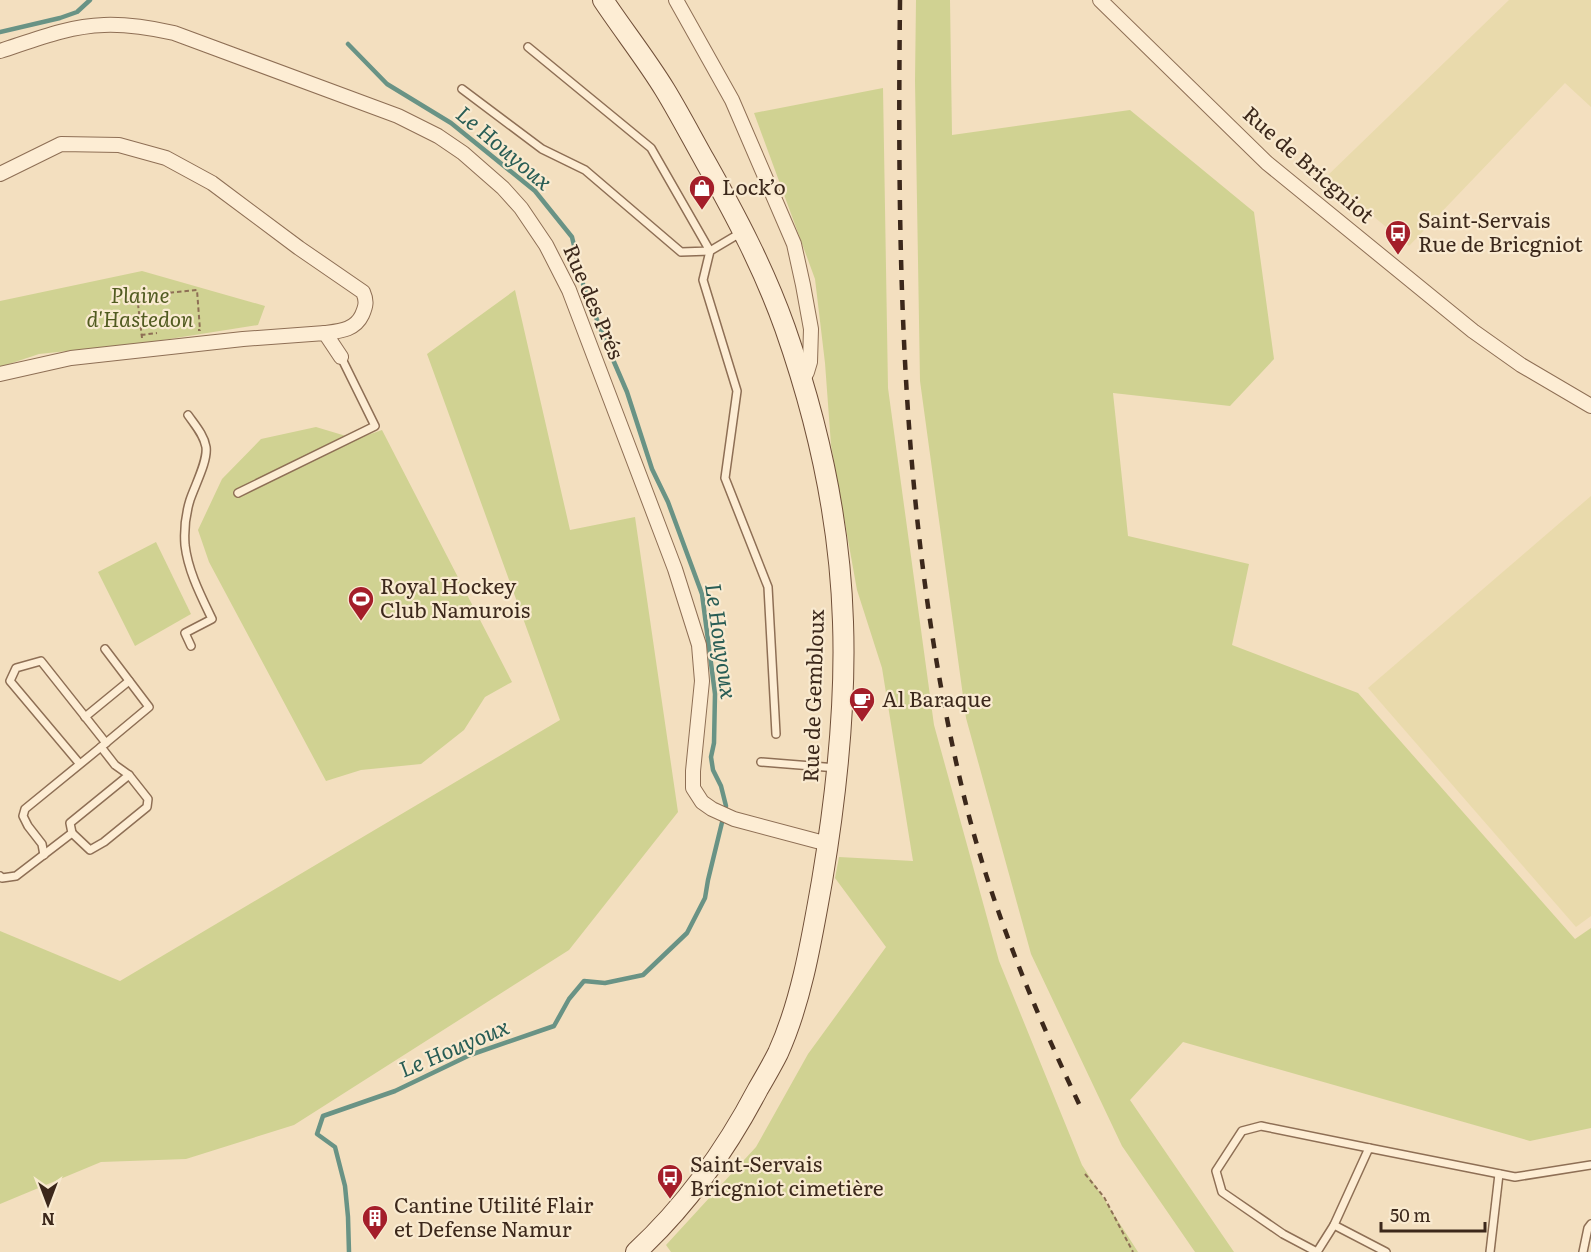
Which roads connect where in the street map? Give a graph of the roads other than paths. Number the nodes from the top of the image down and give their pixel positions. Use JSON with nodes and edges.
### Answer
{"nodes":[{"id":1,"x":603,"y":0,"type":"edge"},
{"id":2,"x":676,"y":0,"type":"edge"},
{"id":3,"x":1100,"y":0,"type":"edge"},
{"id":4,"x":528,"y":46,"type":"dead end"},
{"id":5,"x":0,"y":51,"type":"edge"},
{"id":6,"x":462,"y":89,"type":"dead end"},
{"id":7,"x":0,"y":174,"type":"edge"},
{"id":8,"x":744,"y":231,"type":"junction"},
{"id":9,"x":710,"y":251,"type":"junction"},
{"id":10,"x":325,"y":333,"type":"junction"},
{"id":11,"x":341,"y":357,"type":"joint"},
{"id":12,"x":0,"y":374,"type":"edge"},
{"id":13,"x":802,"y":381,"type":"junction"},
{"id":14,"x":1591,"y":406,"type":"edge"},
{"id":15,"x":188,"y":415,"type":"dead end"},
{"id":16,"x":238,"y":493,"type":"dead end"},
{"id":17,"x":191,"y":646,"type":"dead end"},
{"id":18,"x":105,"y":649,"type":"dead end"},
{"id":19,"x":129,"y":681,"type":"junction"},
{"id":20,"x":85,"y":717,"type":"junction"},
{"id":21,"x":776,"y":734,"type":"dead end"},
{"id":22,"x":104,"y":745,"type":"junction"},
{"id":23,"x":761,"y":762,"type":"dead end"},
{"id":24,"x":80,"y":763,"type":"junction"},
{"id":25,"x":837,"y":768,"type":"junction"},
{"id":26,"x":129,"y":775,"type":"junction"},
{"id":27,"x":72,"y":833,"type":"junction"},
{"id":28,"x":828,"y":844,"type":"junction"},
{"id":29,"x":44,"y":855,"type":"junction"},
{"id":30,"x":0,"y":876,"type":"edge"},
{"id":31,"x":1369,"y":1148,"type":"junction"},
{"id":32,"x":1591,"y":1165,"type":"edge"},
{"id":33,"x":1499,"y":1174,"type":"junction"},
{"id":34,"x":1591,"y":1224,"type":"edge"},
{"id":35,"x":1334,"y":1225,"type":"junction"},
{"id":36,"x":636,"y":1252,"type":"edge"},
{"id":37,"x":1317,"y":1252,"type":"edge"},
{"id":38,"x":1386,"y":1252,"type":"edge"},
{"id":39,"x":1490,"y":1252,"type":"edge"},
{"id":40,"x":1583,"y":1252,"type":"edge"}],
"edges":[{"from":1,"to":8,"type":"main road","name":"Rue de Gembloux"},
{"from":2,"to":13,"type":"street"},
{"from":3,"to":14,"type":"street","name":"Rue de Bricgniot"},
{"from":4,"to":9,"type":"lane"},
{"from":5,"to":28,"type":"street","name":"Rue des Prés"},
{"from":6,"to":9,"type":"lane"},
{"from":7,"to":10,"type":"street"},
{"from":8,"to":9,"type":"lane"},
{"from":8,"to":13,"type":"main road","name":"Rue de Gembloux"},
{"from":9,"to":21,"type":"lane"},
{"from":10,"to":11,"type":"street"},
{"from":10,"to":12,"type":"street"},
{"from":11,"to":16,"type":"lane"},
{"from":13,"to":25,"type":"main road","name":"Rue de Gembloux"},
{"from":15,"to":17,"type":"lane"},
{"from":18,"to":19,"type":"lane"},
{"from":19,"to":20,"type":"lane"},
{"from":19,"to":22,"type":"lane"},
{"from":20,"to":22,"type":"lane"},
{"from":20,"to":24,"type":"lane"},
{"from":22,"to":24,"type":"lane"},
{"from":22,"to":26,"type":"lane"},
{"from":23,"to":25,"type":"lane"},
{"from":24,"to":29,"type":"lane"},
{"from":25,"to":28,"type":"main road","name":"Rue de Gembloux"},
{"from":26,"to":27,"type":"lane"},
{"from":26,"to":27,"type":"lane"},
{"from":27,"to":29,"type":"lane"},
{"from":28,"to":36,"type":"main road","name":"Rue de Gembloux"},
{"from":29,"to":30,"type":"lane"},
{"from":31,"to":33,"type":"lane"},
{"from":31,"to":35,"type":"lane"},
{"from":31,"to":37,"type":"lane"},
{"from":32,"to":33,"type":"lane"},
{"from":33,"to":39,"type":"lane"},
{"from":34,"to":40,"type":"lane"},
{"from":35,"to":37,"type":"lane"},
{"from":35,"to":38,"type":"lane"}]}
